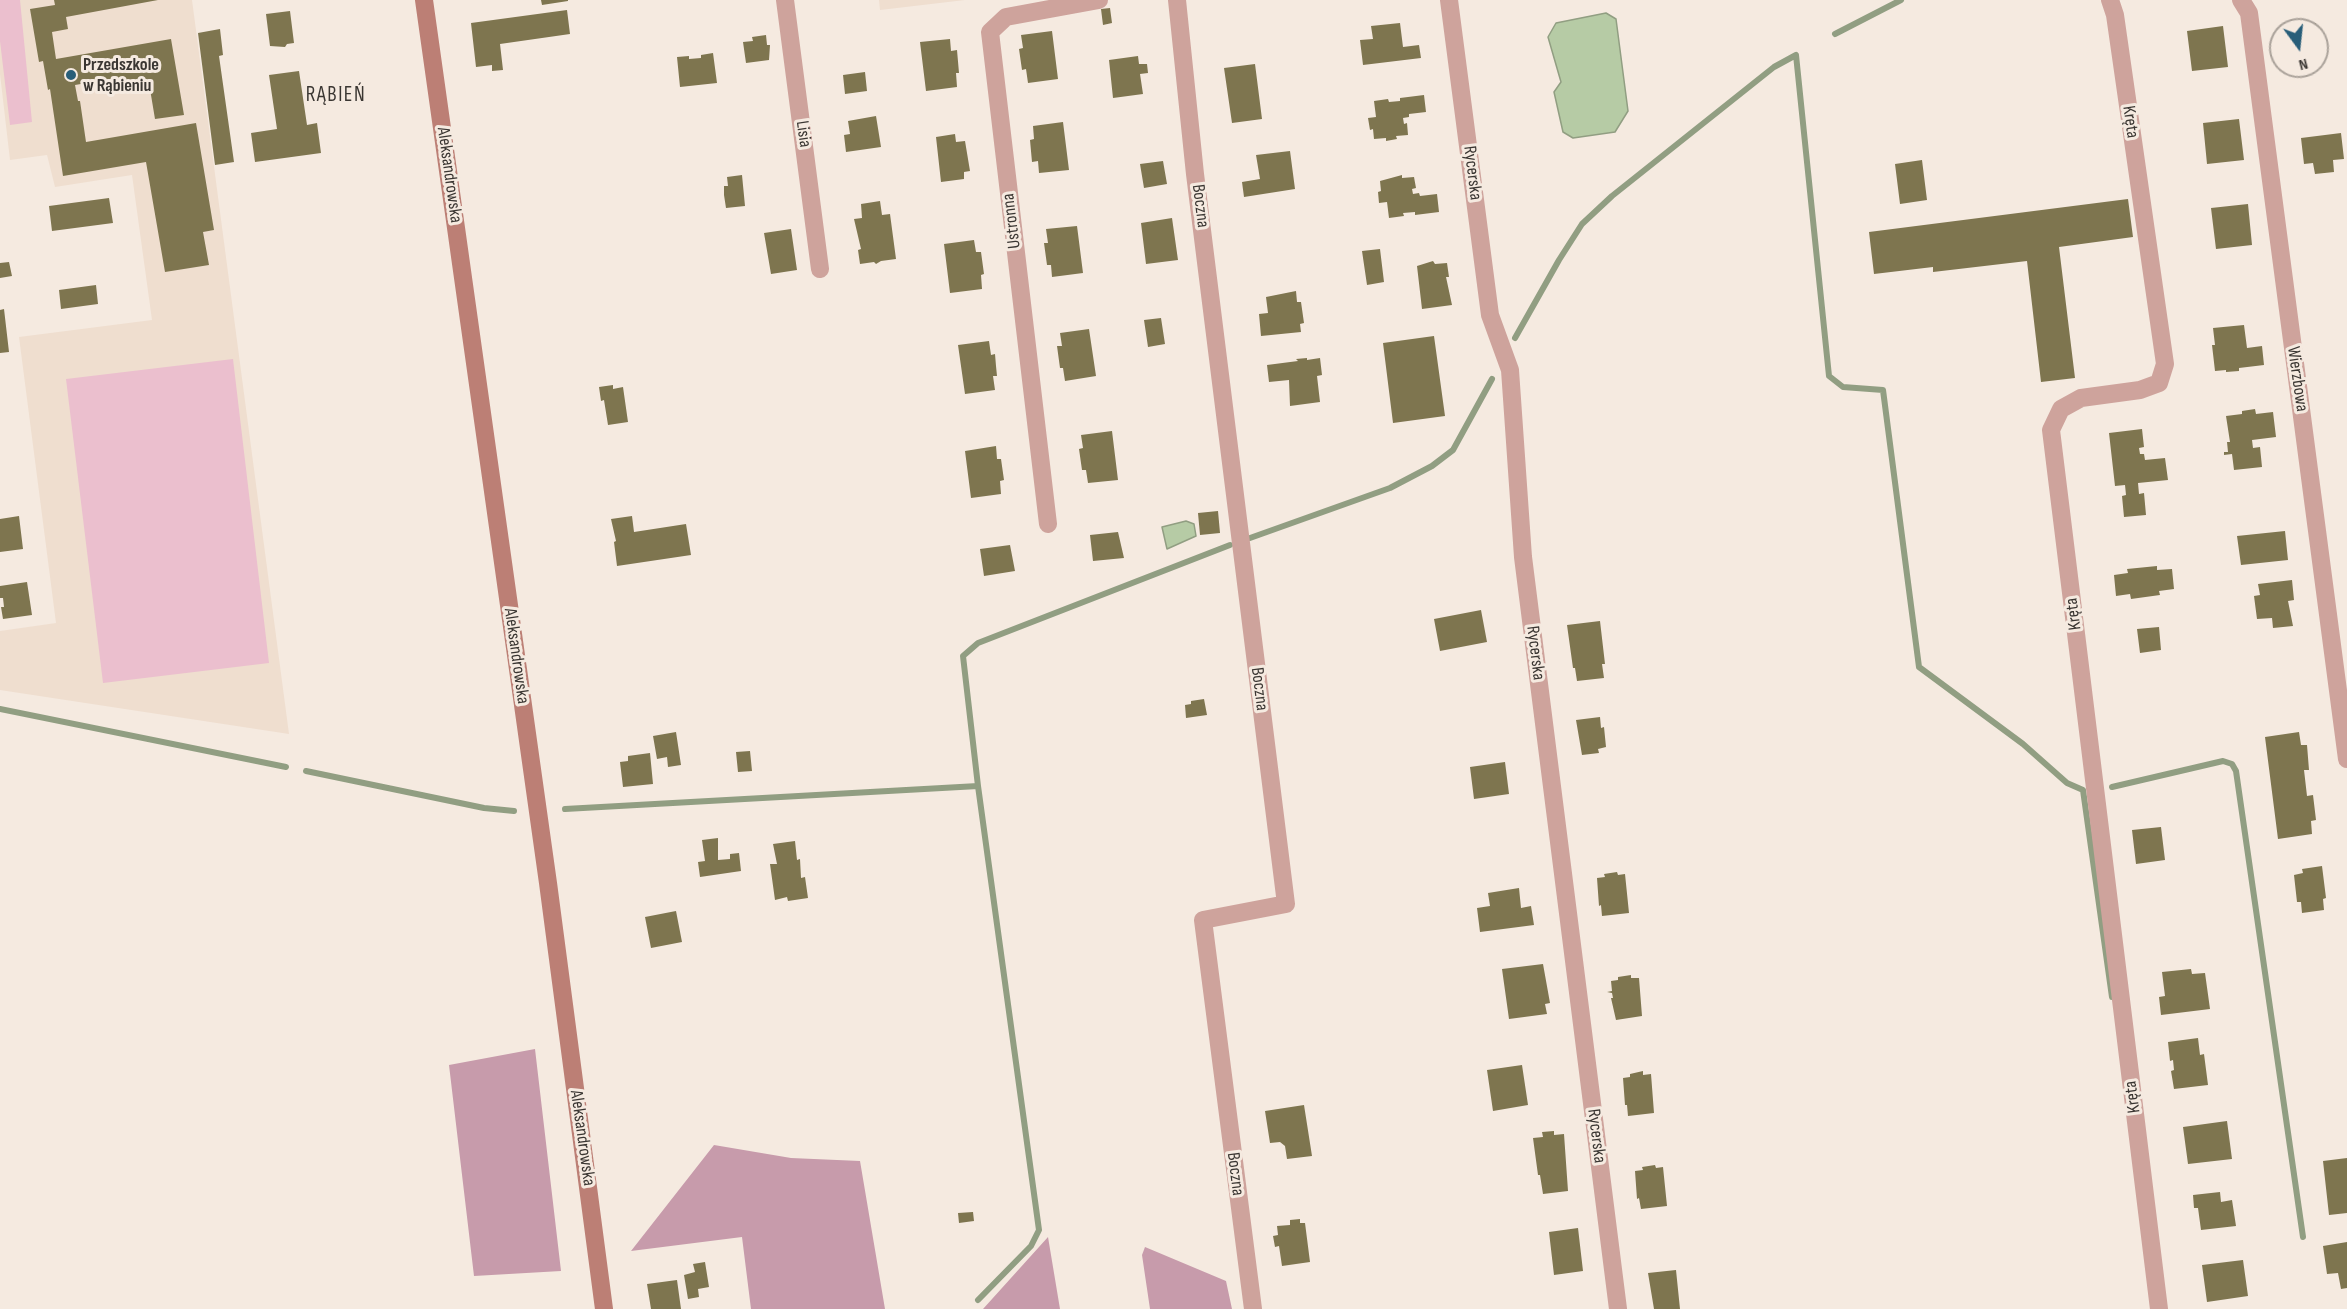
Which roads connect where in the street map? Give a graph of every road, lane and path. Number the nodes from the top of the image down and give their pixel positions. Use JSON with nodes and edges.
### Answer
{"nodes":[{"id":1,"x":785,"y":0,"type":"edge"},
{"id":2,"x":1099,"y":0,"type":"edge"},
{"id":3,"x":1177,"y":0,"type":"edge"},
{"id":4,"x":1449,"y":0,"type":"edge"},
{"id":5,"x":2110,"y":0,"type":"edge"},
{"id":6,"x":2241,"y":0,"type":"edge"},
{"id":7,"x":424,"y":1,"type":"edge"},
{"id":8,"x":820,"y":269,"type":"dead end"},
{"id":9,"x":1048,"y":524,"type":"dead end"},
{"id":10,"x":2347,"y":759,"type":"edge"},
{"id":11,"x":604,"y":1309,"type":"edge"},
{"id":12,"x":1253,"y":1309,"type":"edge"},
{"id":13,"x":1618,"y":1309,"type":"edge"},
{"id":14,"x":2159,"y":1309,"type":"edge"}],
"edges":[{"from":1,"to":8,"type":"street","name":"Lisia"},
{"from":2,"to":9,"type":"street","name":"Ustronna"},
{"from":3,"to":12,"type":"street","name":"Boczna"},
{"from":4,"to":13,"type":"street","name":"Rycerska"},
{"from":5,"to":14,"type":"street","name":"Kręta"},
{"from":6,"to":10,"type":"street","name":"Wierzbowa"},
{"from":7,"to":11,"type":"main road","name":"Aleksandrowska"}]}
